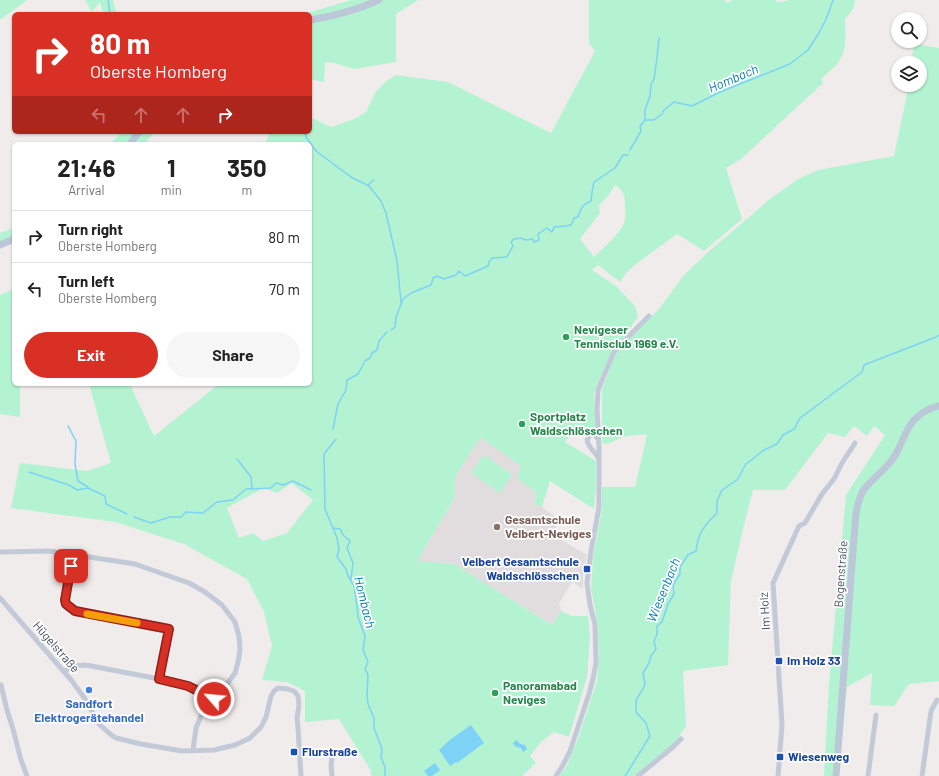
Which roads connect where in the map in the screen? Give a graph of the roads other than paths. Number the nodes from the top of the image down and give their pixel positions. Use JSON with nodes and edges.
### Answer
{"nodes":[{"id":1,"x":379,"y":0,"type":"edge"},
{"id":2,"x":312,"y":20,"type":"edge"},
{"id":3,"x":12,"y":240,"type":"edge"},
{"id":4,"x":0,"y":245,"type":"edge"},
{"id":5,"x":649,"y":316,"type":"dead end"},
{"id":6,"x":939,"y":406,"type":"edge"},
{"id":7,"x":598,"y":440,"type":"junction"},
{"id":8,"x":855,"y":443,"type":"dead end"},
{"id":9,"x":598,"y":457,"type":"junction"},
{"id":10,"x":0,"y":552,"type":"edge"},
{"id":11,"x":74,"y":554,"type":"junction"},
{"id":12,"x":0,"y":598,"type":"edge"},
{"id":13,"x":64,"y":671,"type":"junction"},
{"id":14,"x":159,"y":679,"type":"junction"},
{"id":15,"x":1,"y":686,"type":"dead end"},
{"id":16,"x":214,"y":699,"type":"junction"},
{"id":17,"x":937,"y":700,"type":"dead end"},
{"id":18,"x":876,"y":715,"type":"dead end"},
{"id":19,"x":681,"y":739,"type":"dead end"},
{"id":20,"x":193,"y":750,"type":"junction"},
{"id":21,"x":333,"y":751,"type":"dead end"},
{"id":22,"x":27,"y":776,"type":"edge"},
{"id":23,"x":301,"y":776,"type":"edge"},
{"id":24,"x":332,"y":776,"type":"edge"},
{"id":25,"x":556,"y":776,"type":"edge"},
{"id":26,"x":638,"y":776,"type":"edge"},
{"id":27,"x":778,"y":776,"type":"edge"},
{"id":28,"x":836,"y":776,"type":"edge"},
{"id":29,"x":868,"y":776,"type":"edge"},
{"id":30,"x":922,"y":776,"type":"edge"}],
"edges":[{"from":1,"to":2,"type":"main road"},
{"from":3,"to":4,"type":"main road"},
{"from":5,"to":7,"type":"street"},
{"from":6,"to":28,"type":"main road","name":"Bogenstraße"},
{"from":7,"to":9,"type":"street"},
{"from":7,"to":9,"type":"street"},
{"from":8,"to":27,"type":"street","name":"Im Holz"},
{"from":9,"to":25,"type":"street"},
{"from":10,"to":11,"type":"street"},
{"from":11,"to":14,"type":"street"},
{"from":11,"to":16,"type":"street"},
{"from":12,"to":13,"type":"street","name":"Hügelstraße"},
{"from":13,"to":14,"type":"street"},
{"from":13,"to":20,"type":"street","name":"Hügelstraße"},
{"from":14,"to":16,"type":"street"},
{"from":15,"to":22,"type":"street"},
{"from":16,"to":20,"type":"street"},
{"from":17,"to":30,"type":"street"},
{"from":18,"to":29,"type":"street"},
{"from":19,"to":26,"type":"street"},
{"from":20,"to":23,"type":"street","name":"Hügelstraße"},
{"from":21,"to":24,"type":"street"}]}
